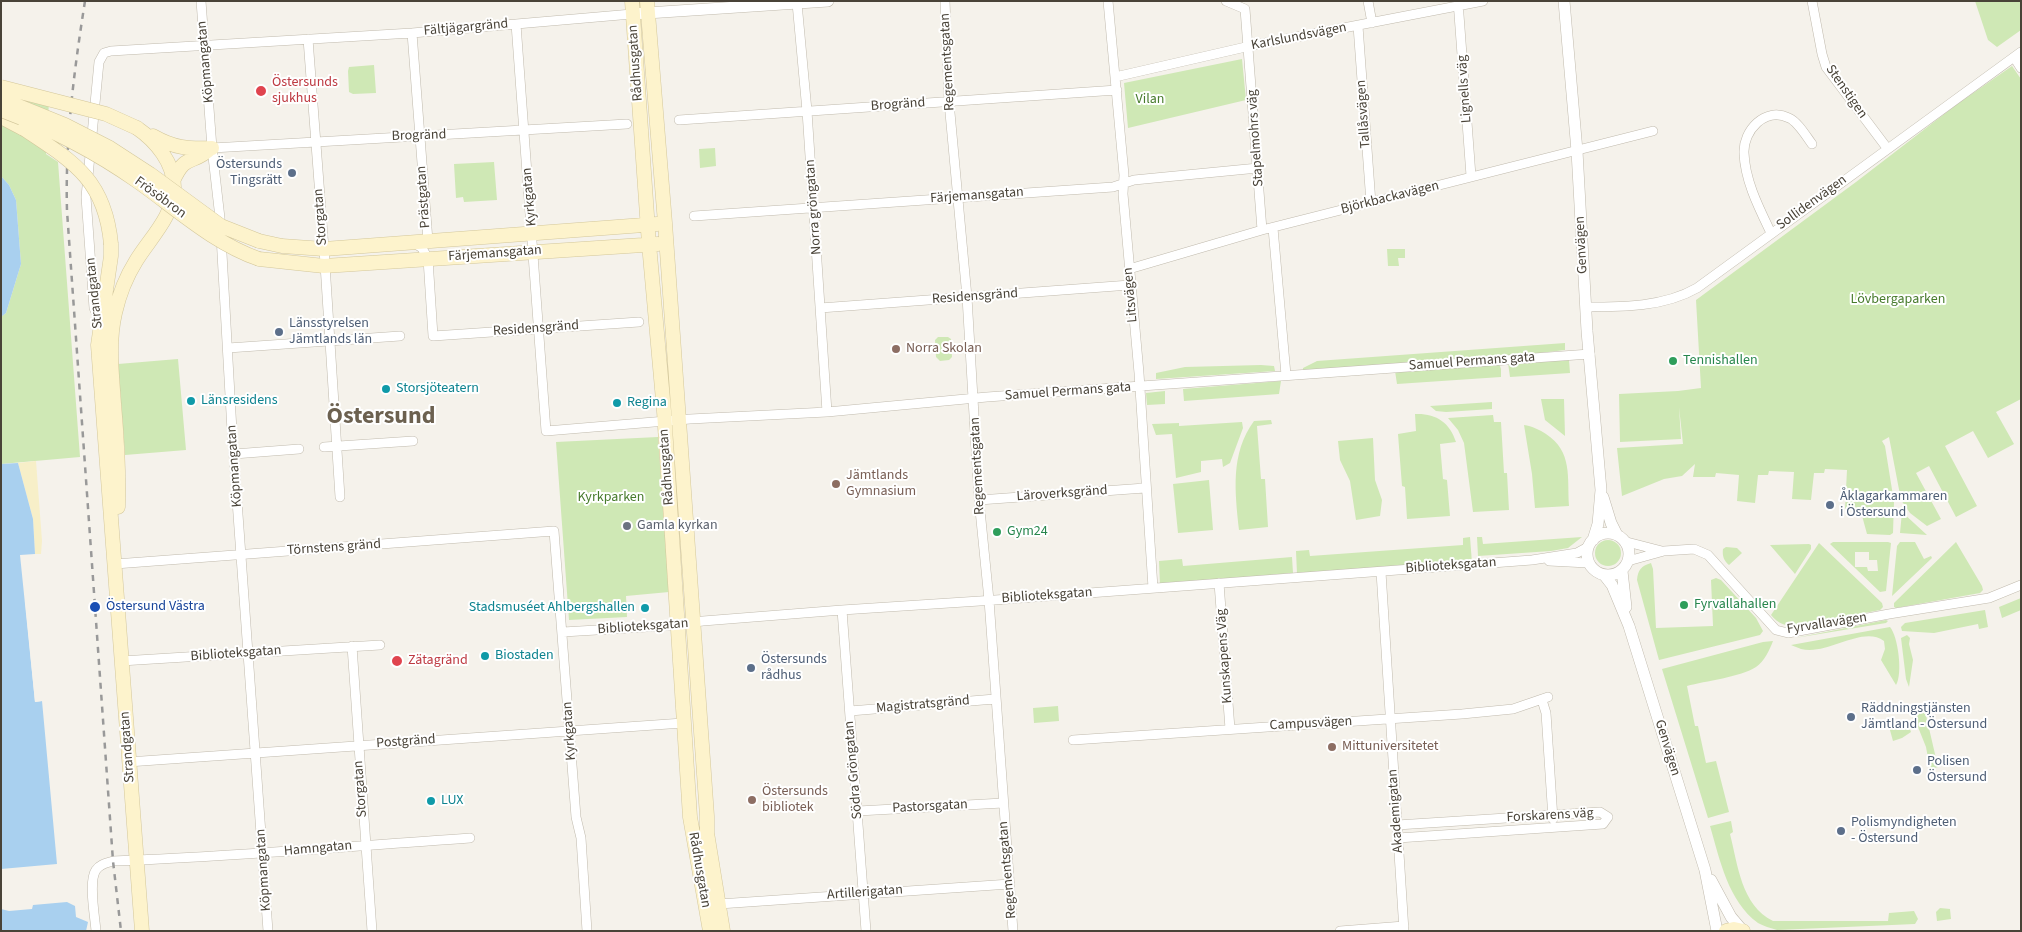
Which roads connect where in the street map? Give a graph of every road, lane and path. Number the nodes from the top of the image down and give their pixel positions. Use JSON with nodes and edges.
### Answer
{"nodes":[{"id":1,"x":201,"y":1,"type":"edge"},
{"id":2,"x":828,"y":1,"type":"edge"},
{"id":3,"x":944,"y":1,"type":"edge"},
{"id":4,"x":1108,"y":1,"type":"edge"},
{"id":5,"x":1226,"y":1,"type":"edge"},
{"id":6,"x":1368,"y":1,"type":"edge"},
{"id":7,"x":1482,"y":1,"type":"edge"},
{"id":8,"x":1564,"y":1,"type":"edge"},
{"id":9,"x":1812,"y":1,"type":"edge"},
{"id":10,"x":797,"y":3,"type":"junction"},
{"id":11,"x":1459,"y":4,"type":"edge"},
{"id":12,"x":647,"y":7,"type":"edge"},
{"id":13,"x":632,"y":8,"type":"edge"},
{"id":14,"x":1372,"y":23,"type":"junction"},
{"id":15,"x":516,"y":24,"type":"junction"},
{"id":16,"x":1358,"y":26,"type":"junction"},
{"id":17,"x":412,"y":33,"type":"junction"},
{"id":18,"x":308,"y":39,"type":"junction"},
{"id":19,"x":205,"y":45,"type":"junction"},
{"id":20,"x":1250,"y":46,"type":"junction"},
{"id":21,"x":104,"y":53,"type":"joint"},
{"id":22,"x":2018,"y":55,"type":"edge"},
{"id":23,"x":2021,"y":68,"type":"edge"},
{"id":24,"x":1115,"y":77,"type":"junction"},
{"id":25,"x":1,"y":87,"type":"edge"},
{"id":26,"x":1116,"y":90,"type":"junction"},
{"id":27,"x":1,"y":99,"type":"edge"},
{"id":28,"x":949,"y":102,"type":"junction"},
{"id":29,"x":1,"y":110,"type":"edge"},
{"id":30,"x":808,"y":111,"type":"junction"},
{"id":31,"x":1,"y":117,"type":"edge"},
{"id":32,"x":679,"y":120,"type":"dead end"},
{"id":33,"x":627,"y":124,"type":"dead end"},
{"id":34,"x":137,"y":128,"type":"junction"},
{"id":35,"x":524,"y":130,"type":"junction"},
{"id":36,"x":1652,"y":131,"type":"dead end"},
{"id":37,"x":419,"y":135,"type":"junction"},
{"id":38,"x":316,"y":142,"type":"junction"},
{"id":39,"x":1812,"y":144,"type":"dead end"},
{"id":40,"x":212,"y":148,"type":"junction"},
{"id":41,"x":1887,"y":148,"type":"junction"},
{"id":42,"x":1577,"y":151,"type":"junction"},
{"id":43,"x":1258,"y":168,"type":"junction"},
{"id":44,"x":1471,"y":176,"type":"junction"},
{"id":45,"x":173,"y":181,"type":"junction"},
{"id":46,"x":1123,"y":184,"type":"junction"},
{"id":47,"x":958,"y":198,"type":"junction"},
{"id":48,"x":1370,"y":203,"type":"junction"},
{"id":49,"x":814,"y":207,"type":"junction"},
{"id":50,"x":694,"y":216,"type":"dead end"},
{"id":51,"x":665,"y":223,"type":"junction"},
{"id":52,"x":648,"y":225,"type":"junction"},
{"id":53,"x":1273,"y":228,"type":"junction"},
{"id":54,"x":1262,"y":230,"type":"junction"},
{"id":55,"x":1771,"y":233,"type":"junction"},
{"id":56,"x":532,"y":234,"type":"junction"},
{"id":57,"x":421,"y":242,"type":"junction"},
{"id":58,"x":666,"y":243,"type":"junction"},
{"id":59,"x":649,"y":244,"type":"junction"},
{"id":60,"x":324,"y":249,"type":"junction"},
{"id":61,"x":534,"y":252,"type":"junction"},
{"id":62,"x":428,"y":259,"type":"junction"},
{"id":63,"x":324,"y":266,"type":"junction"},
{"id":64,"x":1129,"y":269,"type":"junction"},
{"id":65,"x":1130,"y":285,"type":"junction"},
{"id":66,"x":967,"y":298,"type":"junction"},
{"id":67,"x":1586,"y":307,"type":"junction"},
{"id":68,"x":820,"y":308,"type":"junction"},
{"id":69,"x":639,"y":322,"type":"dead end"},
{"id":70,"x":100,"y":323,"type":"junction"},
{"id":71,"x":539,"y":329,"type":"junction"},
{"id":72,"x":400,"y":336,"type":"dead end"},
{"id":73,"x":329,"y":341,"type":"junction"},
{"id":74,"x":228,"y":348,"type":"junction"},
{"id":75,"x":1590,"y":354,"type":"junction"},
{"id":76,"x":1286,"y":375,"type":"junction"},
{"id":77,"x":1140,"y":386,"type":"junction"},
{"id":78,"x":974,"y":398,"type":"junction"},
{"id":79,"x":827,"y":412,"type":"junction"},
{"id":80,"x":671,"y":421,"type":"junction"},
{"id":81,"x":546,"y":431,"type":"joint"},
{"id":82,"x":413,"y":442,"type":"dead end"},
{"id":83,"x":324,"y":447,"type":"dead end"},
{"id":84,"x":336,"y":447,"type":"junction"},
{"id":85,"x":299,"y":449,"type":"dead end"},
{"id":86,"x":234,"y":454,"type":"junction"},
{"id":87,"x":1146,"y":488,"type":"junction"},
{"id":88,"x":1601,"y":490,"type":"junction"},
{"id":89,"x":340,"y":497,"type":"dead end"},
{"id":90,"x":979,"y":500,"type":"junction"},
{"id":91,"x":554,"y":531,"type":"joint"},
{"id":92,"x":1617,"y":535,"type":"junction"},
{"id":93,"x":1627,"y":542,"type":"junction"},
{"id":94,"x":1591,"y":543,"type":"junction"},
{"id":95,"x":1664,"y":551,"type":"junction"},
{"id":96,"x":242,"y":554,"type":"junction"},
{"id":97,"x":1532,"y":560,"type":"junction"},
{"id":98,"x":115,"y":564,"type":"junction"},
{"id":99,"x":1588,"y":564,"type":"junction"},
{"id":100,"x":1625,"y":566,"type":"junction"},
{"id":101,"x":1381,"y":572,"type":"junction"},
{"id":102,"x":1605,"y":576,"type":"junction"},
{"id":103,"x":1219,"y":583,"type":"junction"},
{"id":104,"x":2021,"y":585,"type":"edge"},
{"id":105,"x":1153,"y":588,"type":"junction"},
{"id":106,"x":989,"y":600,"type":"junction"},
{"id":107,"x":842,"y":610,"type":"junction"},
{"id":108,"x":694,"y":623,"type":"junction"},
{"id":109,"x":678,"y":624,"type":"junction"},
{"id":110,"x":1628,"y":626,"type":"junction"},
{"id":111,"x":563,"y":632,"type":"junction"},
{"id":112,"x":380,"y":645,"type":"dead end"},
{"id":113,"x":352,"y":646,"type":"junction"},
{"id":114,"x":248,"y":653,"type":"junction"},
{"id":115,"x":121,"y":662,"type":"junction"},
{"id":116,"x":995,"y":699,"type":"junction"},
{"id":117,"x":850,"y":711,"type":"junction"},
{"id":118,"x":1390,"y":720,"type":"junction"},
{"id":119,"x":683,"y":723,"type":"junction"},
{"id":120,"x":1230,"y":729,"type":"junction"},
{"id":121,"x":570,"y":730,"type":"junction"},
{"id":122,"x":1073,"y":740,"type":"dead end"},
{"id":123,"x":358,"y":745,"type":"junction"},
{"id":124,"x":255,"y":753,"type":"junction"},
{"id":125,"x":128,"y":762,"type":"junction"},
{"id":126,"x":1003,"y":803,"type":"junction"},
{"id":127,"x":858,"y":811,"type":"junction"},
{"id":128,"x":1553,"y":815,"type":"junction"},
{"id":129,"x":1448,"y":822,"type":"junction"},
{"id":130,"x":1397,"y":825,"type":"junction"},
{"id":131,"x":1554,"y":827,"type":"junction"},
{"id":132,"x":1449,"y":834,"type":"junction"},
{"id":133,"x":470,"y":838,"type":"dead end"},
{"id":134,"x":1398,"y":838,"type":"junction"},
{"id":135,"x":366,"y":844,"type":"junction"},
{"id":136,"x":263,"y":854,"type":"junction"},
{"id":137,"x":136,"y":860,"type":"junction"},
{"id":138,"x":1705,"y":870,"type":"junction"},
{"id":139,"x":1010,"y":884,"type":"junction"},
{"id":140,"x":864,"y":893,"type":"junction"},
{"id":141,"x":720,"y":904,"type":"junction"},
{"id":142,"x":1404,"y":929,"type":"edge"},
{"id":143,"x":96,"y":931,"type":"edge"},
{"id":144,"x":142,"y":931,"type":"edge"},
{"id":145,"x":268,"y":931,"type":"edge"},
{"id":146,"x":372,"y":931,"type":"edge"},
{"id":147,"x":588,"y":931,"type":"edge"},
{"id":148,"x":710,"y":931,"type":"edge"},
{"id":149,"x":723,"y":931,"type":"edge"},
{"id":150,"x":866,"y":931,"type":"edge"},
{"id":151,"x":1013,"y":931,"type":"edge"},
{"id":152,"x":1340,"y":931,"type":"edge"},
{"id":153,"x":1717,"y":931,"type":"edge"},
{"id":154,"x":1726,"y":931,"type":"edge"},
{"id":155,"x":1742,"y":931,"type":"edge"}],
"edges":[{"from":1,"to":19,"type":"street","name":"Köpmangatan"},
{"from":2,"to":10,"type":"street","name":"Fältjägargränd"},
{"from":3,"to":28,"type":"street","name":"Regementsgatan"},
{"from":4,"to":24,"type":"street","name":"Litsvägen"},
{"from":5,"to":20,"type":"street"},
{"from":6,"to":14,"type":"street"},
{"from":7,"to":11,"type":"street","name":"Karlslundsvägen"},
{"from":8,"to":42,"type":"street","name":"Genvägen"},
{"from":9,"to":41,"type":"street","name":"Stenstigen"},
{"from":10,"to":12,"type":"street","name":"Fältjägargränd"},
{"from":10,"to":30,"type":"street","name":"Norra gröngatan"},
{"from":11,"to":14,"type":"street","name":"Karlslundsvägen"},
{"from":11,"to":44,"type":"street","name":"Lignells väg"},
{"from":12,"to":13,"type":"street","name":"Fältjägargränd"},
{"from":12,"to":51,"type":"main road","name":"Rådhusgatan"},
{"from":13,"to":15,"type":"street","name":"Fältjägargränd"},
{"from":13,"to":52,"type":"main road","name":"Rådhusgatan"},
{"from":14,"to":16,"type":"street","name":"Karlslundsvägen"},
{"from":15,"to":17,"type":"street","name":"Fältjägargränd"},
{"from":15,"to":35,"type":"street","name":"Kyrkgatan"},
{"from":16,"to":20,"type":"street","name":"Karlslundsvägen"},
{"from":16,"to":48,"type":"street","name":"Tallåsvägen"},
{"from":17,"to":18,"type":"street","name":"Fältjägargränd"},
{"from":17,"to":37,"type":"street","name":"Prästgatan"},
{"from":18,"to":19,"type":"street","name":"Fältjägargränd"},
{"from":18,"to":38,"type":"street","name":"Storgatan"},
{"from":19,"to":21,"type":"street","name":"Fältjägargränd"},
{"from":19,"to":40,"type":"street","name":"Köpmangatan"},
{"from":20,"to":24,"type":"street","name":"Karlslundsvägen"},
{"from":20,"to":43,"type":"street","name":"Stapelmohrs väg"},
{"from":21,"to":70,"type":"street","name":"Strandgatan"},
{"from":22,"to":23,"type":"street"},
{"from":22,"to":41,"type":"street","name":"Sollidenvägen"},
{"from":24,"to":26,"type":"street","name":"Litsvägen"},
{"from":25,"to":34,"type":"main road","bridge":true},
{"from":26,"to":28,"type":"street","name":"Brogränd"},
{"from":26,"to":46,"type":"street","name":"Litsvägen"},
{"from":27,"to":60,"type":"main road","name":"Frösöbron","bridge":true},
{"from":28,"to":30,"type":"street","name":"Brogränd"},
{"from":28,"to":47,"type":"street","name":"Regementsgatan"},
{"from":29,"to":63,"type":"main road","name":"Frösöbron","bridge":true},
{"from":30,"to":32,"type":"street","name":"Brogränd"},
{"from":30,"to":49,"type":"street","name":"Norra gröngatan"},
{"from":31,"to":70,"type":"main road","bridge":true},
{"from":33,"to":35,"type":"street","name":"Brogränd"},
{"from":34,"to":40,"type":"main road"},
{"from":34,"to":45,"type":"main road"},
{"from":35,"to":37,"type":"street","name":"Brogränd"},
{"from":35,"to":56,"type":"street","name":"Kyrkgatan"},
{"from":36,"to":42,"type":"street","name":"Björkbackavägen"},
{"from":37,"to":38,"type":"street","name":"Brogränd"},
{"from":37,"to":57,"type":"street","name":"Prästgatan"},
{"from":38,"to":40,"type":"street","name":"Brogränd"},
{"from":38,"to":60,"type":"street","name":"Storgatan"},
{"from":39,"to":55,"type":"street"},
{"from":40,"to":45,"type":"main road"},
{"from":40,"to":74,"type":"street","name":"Köpmangatan"},
{"from":41,"to":55,"type":"street","name":"Sollidenvägen"},
{"from":42,"to":44,"type":"street","name":"Björkbackavägen"},
{"from":42,"to":67,"type":"street","name":"Genvägen"},
{"from":43,"to":46,"type":"street","name":"Färjemansgatan"},
{"from":43,"to":54,"type":"street","name":"Stapelmohrs väg"},
{"from":44,"to":48,"type":"street","name":"Björkbackavägen"},
{"from":45,"to":98,"type":"main road","name":"Strandgatan"},
{"from":46,"to":47,"type":"street","name":"Färjemansgatan"},
{"from":46,"to":64,"type":"street","name":"Litsvägen"},
{"from":47,"to":49,"type":"street","name":"Färjemansgatan"},
{"from":47,"to":66,"type":"street","name":"Regementsgatan"},
{"from":48,"to":53,"type":"street","name":"Björkbackavägen"},
{"from":49,"to":50,"type":"street","name":"Färjemansgatan"},
{"from":49,"to":68,"type":"street","name":"Norra gröngatan"},
{"from":51,"to":52,"type":"main road","name":"Färjemansgatan"},
{"from":51,"to":58,"type":"main road","name":"Rådhusgatan"},
{"from":52,"to":56,"type":"main road","name":"Färjemansgatan"},
{"from":52,"to":59,"type":"main road","name":"Rådhusgatan"},
{"from":53,"to":54,"type":"street","name":"Björkbackavägen"},
{"from":53,"to":76,"type":"street"},
{"from":54,"to":64,"type":"street","name":"Björkbackavägen"},
{"from":55,"to":67,"type":"street","name":"Sollidenvägen"},
{"from":56,"to":57,"type":"main road","name":"Färjemansgatan"},
{"from":56,"to":61,"type":"street","name":"Kyrkgatan"},
{"from":57,"to":60,"type":"main road","name":"Färjemansgatan"},
{"from":57,"to":62,"type":"street"},
{"from":58,"to":59,"type":"main road","name":"Färjemansgatan"},
{"from":58,"to":80,"type":"main road","name":"Rådhusgatan"},
{"from":59,"to":61,"type":"main road","name":"Färjemansgatan"},
{"from":59,"to":80,"type":"main road","name":"Rådhusgatan"},
{"from":60,"to":63,"type":"street","name":"Storgatan"},
{"from":61,"to":62,"type":"main road","name":"Färjemansgatan"},
{"from":61,"to":71,"type":"street","name":"Kyrkgatan"},
{"from":62,"to":63,"type":"main road","name":"Färjemansgatan"},
{"from":62,"to":71,"type":"street","name":"Residensgränd"},
{"from":63,"to":73,"type":"street","name":"Storgatan"},
{"from":64,"to":65,"type":"street","name":"Litsvägen"},
{"from":65,"to":66,"type":"street","name":"Residensgränd"},
{"from":65,"to":77,"type":"street","name":"Litsvägen"},
{"from":66,"to":68,"type":"street","name":"Residensgränd"},
{"from":66,"to":78,"type":"street","name":"Regementsgatan"},
{"from":67,"to":75,"type":"street","name":"Genvägen"},
{"from":68,"to":79,"type":"street","name":"Norra gröngatan"},
{"from":69,"to":71,"type":"street","name":"Residensgränd"},
{"from":70,"to":98,"type":"main road","name":"Strandgatan"},
{"from":71,"to":81,"type":"street","name":"Kyrkgatan"},
{"from":72,"to":73,"type":"street"},
{"from":73,"to":74,"type":"street"},
{"from":73,"to":84,"type":"street","name":"Storgatan"},
{"from":74,"to":86,"type":"street","name":"Köpmangatan"},
{"from":75,"to":76,"type":"street","name":"Samuel Permans gata"},
{"from":75,"to":88,"type":"street","name":"Genvägen"},
{"from":76,"to":77,"type":"street","name":"Samuel Permans gata"},
{"from":77,"to":78,"type":"street","name":"Samuel Permans gata"},
{"from":77,"to":87,"type":"street","name":"Litsvägen"},
{"from":78,"to":79,"type":"street","name":"Samuel Permans gata"},
{"from":78,"to":90,"type":"street","name":"Regementsgatan"},
{"from":79,"to":80,"type":"street","name":"Samuel Permans gata"},
{"from":80,"to":81,"type":"street","name":"Samuel Permans gata"},
{"from":80,"to":108,"type":"main road","name":"Rådhusgatan"},
{"from":80,"to":109,"type":"main road","name":"Rådhusgatan"},
{"from":82,"to":84,"type":"street"},
{"from":83,"to":84,"type":"street"},
{"from":84,"to":89,"type":"street","name":"Storgatan"},
{"from":85,"to":86,"type":"street"},
{"from":86,"to":96,"type":"street","name":"Köpmangatan"},
{"from":87,"to":90,"type":"street","name":"Läroverksgränd"},
{"from":87,"to":105,"type":"street","name":"Litsvägen"},
{"from":88,"to":92,"type":"street","name":"Genvägen"},
{"from":88,"to":94,"type":"street","name":"Genvägen"},
{"from":90,"to":106,"type":"street","name":"Regementsgatan"},
{"from":91,"to":96,"type":"street","name":"Törnstens gränd"},
{"from":91,"to":111,"type":"street","name":"Kyrkgatan"},
{"from":92,"to":93,"type":"street"},
{"from":92,"to":94,"type":"street"},
{"from":93,"to":95,"type":"street","name":"Fyrvallavägen"},
{"from":93,"to":100,"type":"street"},
{"from":94,"to":97,"type":"street","name":"Biblioteksgatan"},
{"from":94,"to":99,"type":"street"},
{"from":95,"to":100,"type":"street","name":"Fyrvallavägen"},
{"from":95,"to":104,"type":"street","name":"Fyrvallavägen"},
{"from":96,"to":98,"type":"street","name":"Törnstens gränd"},
{"from":96,"to":114,"type":"street","name":"Köpmangatan"},
{"from":97,"to":99,"type":"street","name":"Biblioteksgatan"},
{"from":97,"to":101,"type":"street","name":"Biblioteksgatan"},
{"from":98,"to":115,"type":"main road","name":"Strandgatan"},
{"from":99,"to":102,"type":"street"},
{"from":100,"to":102,"type":"street"},
{"from":100,"to":110,"type":"street","name":"Genvägen"},
{"from":101,"to":103,"type":"street","name":"Biblioteksgatan"},
{"from":101,"to":118,"type":"street","name":"Akademigatan"},
{"from":102,"to":110,"type":"street","name":"Genvägen"},
{"from":103,"to":105,"type":"street","name":"Biblioteksgatan"},
{"from":103,"to":120,"type":"street","name":"Kunskapens Väg"},
{"from":105,"to":106,"type":"street","name":"Biblioteksgatan"},
{"from":106,"to":107,"type":"street","name":"Biblioteksgatan"},
{"from":106,"to":116,"type":"street","name":"Regementsgatan"},
{"from":107,"to":108,"type":"street","name":"Biblioteksgatan"},
{"from":107,"to":117,"type":"street","name":"Södra Gröngatan"},
{"from":108,"to":109,"type":"street","name":"Biblioteksgatan"},
{"from":108,"to":141,"type":"main road","name":"Rådhusgatan"},
{"from":109,"to":111,"type":"street","name":"Biblioteksgatan"},
{"from":109,"to":119,"type":"main road","name":"Rådhusgatan"},
{"from":110,"to":138,"type":"street","name":"Genvägen"},
{"from":111,"to":121,"type":"street","name":"Kyrkgatan"},
{"from":112,"to":113,"type":"street","name":"Biblioteksgatan"},
{"from":113,"to":114,"type":"street","name":"Biblioteksgatan"},
{"from":113,"to":123,"type":"street","name":"Storgatan"},
{"from":114,"to":115,"type":"street","name":"Biblioteksgatan"},
{"from":114,"to":124,"type":"street","name":"Köpmangatan"},
{"from":115,"to":125,"type":"main road","name":"Strandgatan"},
{"from":116,"to":117,"type":"street","name":"Magistratsgränd"},
{"from":116,"to":126,"type":"street","name":"Regementsgatan"},
{"from":117,"to":127,"type":"street","name":"Södra Gröngatan"},
{"from":118,"to":120,"type":"street","name":"Campusvägen"},
{"from":118,"to":128,"type":"street","name":"Campusvägen"},
{"from":118,"to":130,"type":"street","name":"Akademigatan"},
{"from":119,"to":121,"type":"street","name":"Postgränd"},
{"from":119,"to":148,"type":"main road","name":"Rådhusgatan"},
{"from":120,"to":122,"type":"street","name":"Campusvägen"},
{"from":121,"to":123,"type":"street","name":"Postgränd"},
{"from":121,"to":147,"type":"street","name":"Kyrkgatan"},
{"from":123,"to":124,"type":"street","name":"Postgränd"},
{"from":123,"to":135,"type":"street","name":"Storgatan"},
{"from":124,"to":125,"type":"street","name":"Postgränd"},
{"from":124,"to":136,"type":"street","name":"Köpmangatan"},
{"from":125,"to":137,"type":"main road","name":"Strandgatan"},
{"from":126,"to":127,"type":"street","name":"Pastorsgatan"},
{"from":126,"to":139,"type":"street","name":"Regementsgatan"},
{"from":127,"to":140,"type":"street","name":"Södra Gröngatan"},
{"from":128,"to":129,"type":"street","name":"Forskarens väg"},
{"from":128,"to":131,"type":"street"},
{"from":128,"to":131,"type":"street","name":"Forskarens väg"},
{"from":129,"to":130,"type":"street","name":"Forskarens väg"},
{"from":129,"to":132,"type":"street"},
{"from":130,"to":134,"type":"street","name":"Akademigatan"},
{"from":131,"to":132,"type":"street","name":"Forskarens väg"},
{"from":132,"to":134,"type":"street","name":"Forskarens väg"},
{"from":133,"to":135,"type":"street","name":"Hamngatan"},
{"from":134,"to":142,"type":"street","name":"Akademigatan"},
{"from":135,"to":136,"type":"street","name":"Hamngatan"},
{"from":135,"to":146,"type":"street","name":"Storgatan"},
{"from":136,"to":137,"type":"street","name":"Hamngatan"},
{"from":136,"to":145,"type":"street","name":"Köpmangatan"},
{"from":137,"to":143,"type":"street","name":"Hamngatan"},
{"from":137,"to":144,"type":"main road","name":"Strandgatan"},
{"from":138,"to":153,"type":"street","name":"Genvägen"},
{"from":138,"to":155,"type":"street","name":"Genvägen"},
{"from":139,"to":140,"type":"street","name":"Artillerigatan"},
{"from":139,"to":151,"type":"street","name":"Regementsgatan"},
{"from":140,"to":141,"type":"street","name":"Artillerigatan"},
{"from":140,"to":150,"type":"street","name":"Södra Gröngatan"},
{"from":141,"to":149,"type":"main road","name":"Rådhusgatan"},
{"from":142,"to":152,"type":"street"},
{"from":154,"to":155,"type":"main road"}]}
